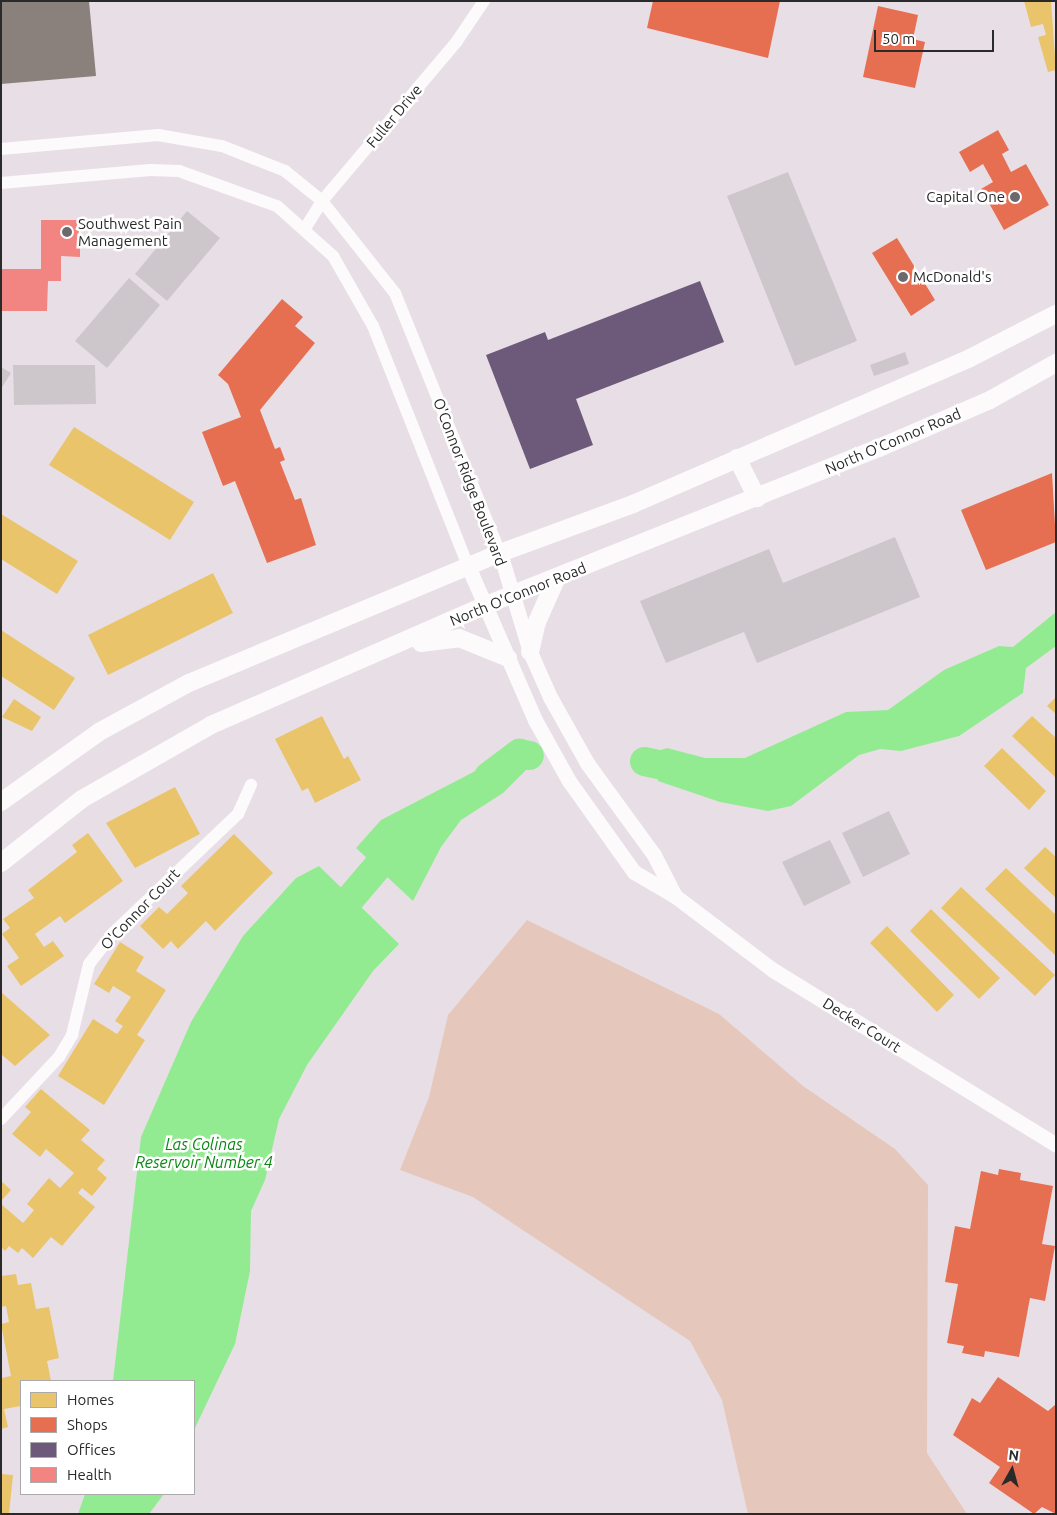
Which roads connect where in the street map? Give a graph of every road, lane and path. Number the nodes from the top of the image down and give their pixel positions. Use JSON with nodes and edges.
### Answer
{"nodes":[{"id":1,"x":484,"y":1,"type":"edge"},
{"id":2,"x":1,"y":149,"type":"edge"},
{"id":3,"x":1,"y":183,"type":"edge"},
{"id":4,"x":322,"y":201,"type":"junction"},
{"id":5,"x":304,"y":230,"type":"junction"},
{"id":6,"x":1056,"y":314,"type":"edge"},
{"id":7,"x":1056,"y":363,"type":"edge"},
{"id":8,"x":737,"y":458,"type":"junction"},
{"id":9,"x":757,"y":498,"type":"junction"},
{"id":10,"x":500,"y":553,"type":"junction"},
{"id":11,"x":468,"y":566,"type":"junction"},
{"id":12,"x":557,"y":577,"type":"junction"},
{"id":13,"x":511,"y":596,"type":"junction"},
{"id":14,"x":486,"y":605,"type":"junction"},
{"id":15,"x":396,"y":647,"type":"junction"},
{"id":16,"x":530,"y":652,"type":"junction"},
{"id":17,"x":508,"y":658,"type":"junction"},
{"id":18,"x":251,"y":785,"type":"dead end"},
{"id":19,"x":1,"y":802,"type":"edge"},
{"id":20,"x":1,"y":863,"type":"edge"},
{"id":21,"x":675,"y":896,"type":"junction"},
{"id":22,"x":1,"y":1119,"type":"edge"},
{"id":23,"x":1056,"y":1145,"type":"edge"}],
"edges":[{"from":1,"to":4,"type":"street","name":"Fuller Drive"},
{"from":2,"to":4,"type":"street","name":"O'Connor Ridge Boulevard"},
{"from":3,"to":5,"type":"street","name":"O'Connor Ridge Boulevard"},
{"from":4,"to":5,"type":"street","name":"Fuller Drive"},
{"from":4,"to":10,"type":"street","name":"O'Connor Ridge Boulevard"},
{"from":5,"to":11,"type":"street","name":"O'Connor Ridge Boulevard"},
{"from":6,"to":8,"type":"main road"},
{"from":7,"to":9,"type":"main road","name":"North O'Connor Road"},
{"from":8,"to":9,"type":"main road"},
{"from":8,"to":10,"type":"main road"},
{"from":9,"to":12,"type":"main road","name":"North O'Connor Road"},
{"from":10,"to":11,"type":"main road"},
{"from":10,"to":13,"type":"street","name":"O'Connor Ridge Boulevard"},
{"from":11,"to":14,"type":"street","name":"O'Connor Ridge Boulevard"},
{"from":11,"to":19,"type":"main road"},
{"from":12,"to":13,"type":"main road","name":"North O'Connor Road"},
{"from":12,"to":16,"type":"main road"},
{"from":13,"to":14,"type":"main road","name":"North O'Connor Road"},
{"from":13,"to":16,"type":"street","name":"O'Connor Ridge Boulevard"},
{"from":14,"to":15,"type":"main road","name":"North O'Connor Road"},
{"from":14,"to":17,"type":"street","name":"O'Connor Ridge Boulevard"},
{"from":15,"to":17,"type":"main road"},
{"from":15,"to":20,"type":"main road","name":"North O'Connor Road"},
{"from":16,"to":21,"type":"street","name":"O'Connor Ridge Boulevard"},
{"from":17,"to":21,"type":"street","name":"O'Connor Ridge Boulevard"},
{"from":18,"to":22,"type":"street","name":"O'Connor Court"},
{"from":21,"to":23,"type":"street","name":"Decker Court"}]}
